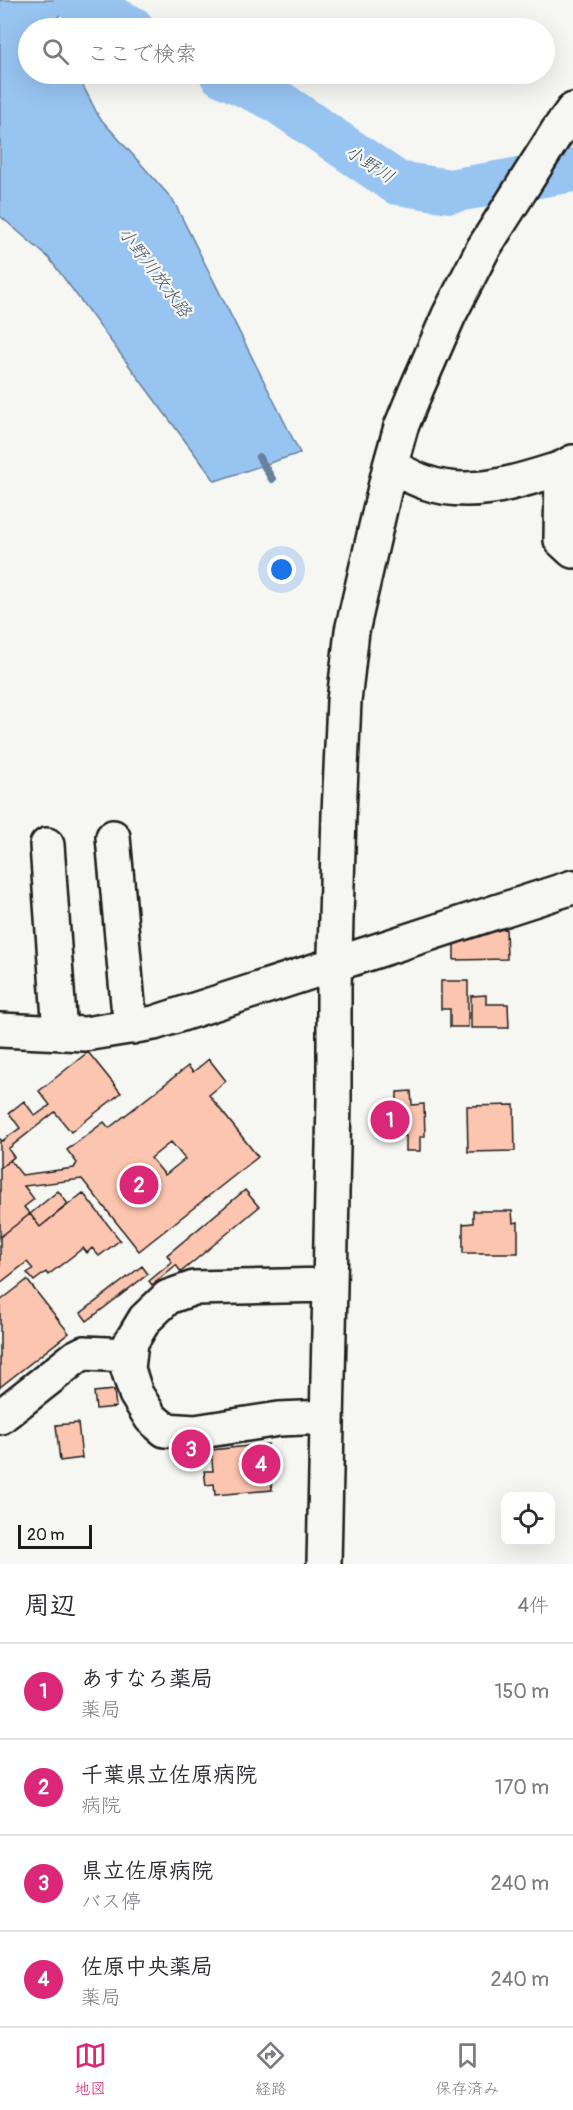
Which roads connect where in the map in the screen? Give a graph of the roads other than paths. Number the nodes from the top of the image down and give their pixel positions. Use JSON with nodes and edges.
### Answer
{"nodes":[{"id":1,"x":565,"y":121,"type":"edge"},
{"id":2,"x":568,"y":465,"type":"edge"},
{"id":3,"x":390,"y":466,"type":"junction"},
{"id":4,"x":573,"y":551,"type":"edge"},
{"id":5,"x":113,"y":837,"type":"dead end"},
{"id":6,"x":47,"y":845,"type":"dead end"},
{"id":7,"x":573,"y":887,"type":"edge"},
{"id":8,"x":334,"y":963,"type":"junction"},
{"id":9,"x":133,"y":1027,"type":"junction"},
{"id":10,"x":0,"y":1030,"type":"edge"},
{"id":11,"x":60,"y":1034,"type":"junction"},
{"id":12,"x":330,"y":1285,"type":"junction"},
{"id":13,"x":129,"y":1355,"type":"junction"},
{"id":14,"x":0,"y":1417,"type":"edge"},
{"id":15,"x":327,"y":1417,"type":"junction"},
{"id":16,"x":324,"y":1564,"type":"edge"}],
"edges":[{"from":1,"to":3,"type":"street"},
{"from":2,"to":3,"type":"street"},
{"from":2,"to":4,"type":"street"},
{"from":3,"to":8,"type":"street"},
{"from":5,"to":9,"type":"street"},
{"from":6,"to":11,"type":"street"},
{"from":7,"to":8,"type":"street"},
{"from":8,"to":9,"type":"street"},
{"from":8,"to":12,"type":"street"},
{"from":9,"to":11,"type":"street"},
{"from":10,"to":11,"type":"street"},
{"from":12,"to":13,"type":"street"},
{"from":12,"to":15,"type":"street"},
{"from":13,"to":14,"type":"street"},
{"from":13,"to":15,"type":"street"},
{"from":15,"to":16,"type":"street"}]}
